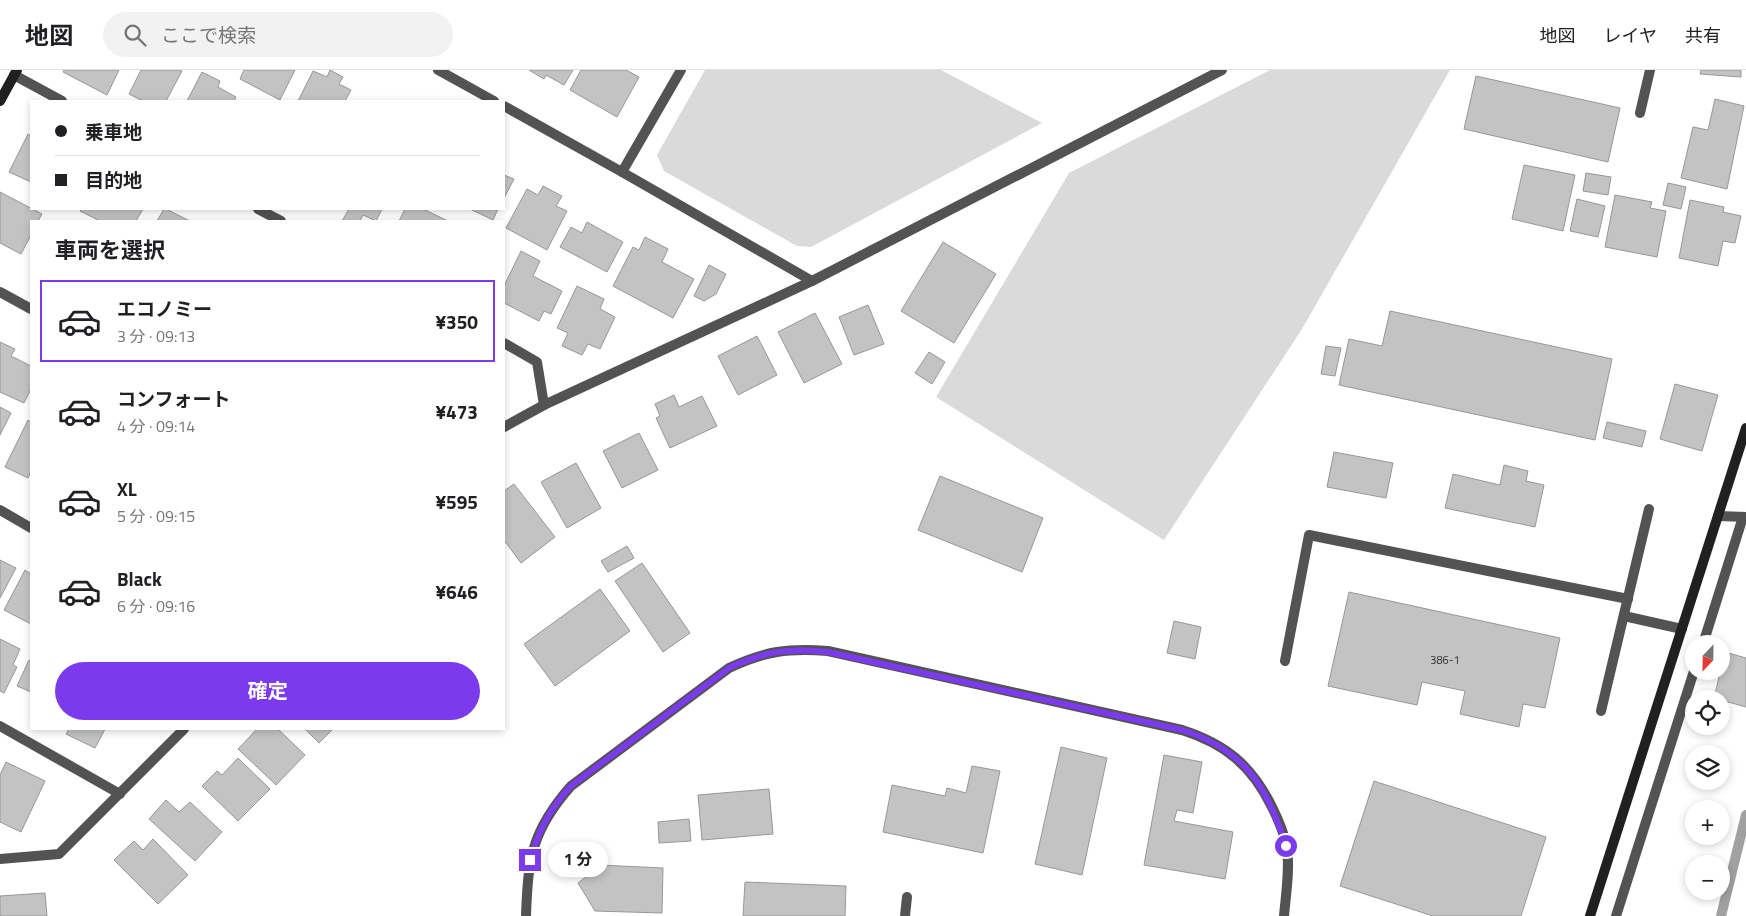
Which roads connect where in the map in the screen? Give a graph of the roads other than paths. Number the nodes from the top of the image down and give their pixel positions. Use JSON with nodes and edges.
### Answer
{"nodes":[{"id":1,"x":438,"y":70,"type":"edge"},
{"id":2,"x":681,"y":70,"type":"edge"},
{"id":3,"x":1222,"y":70,"type":"edge"},
{"id":4,"x":1650,"y":70,"type":"edge"},
{"id":5,"x":16,"y":72,"type":"edge"},
{"id":6,"x":60,"y":100,"type":"edge"},
{"id":7,"x":492,"y":100,"type":"edge"},
{"id":8,"x":0,"y":101,"type":"edge"},
{"id":9,"x":505,"y":107,"type":"edge"},
{"id":10,"x":1640,"y":113,"type":"dead end"},
{"id":11,"x":622,"y":172,"type":"junction"},
{"id":12,"x":260,"y":210,"type":"edge"},
{"id":13,"x":279,"y":220,"type":"edge"},
{"id":14,"x":812,"y":281,"type":"junction"},
{"id":15,"x":0,"y":292,"type":"edge"},
{"id":16,"x":30,"y":307,"type":"edge"},
{"id":17,"x":505,"y":344,"type":"edge"},
{"id":18,"x":544,"y":405,"type":"junction"},
{"id":19,"x":505,"y":426,"type":"edge"},
{"id":20,"x":1746,"y":428,"type":"edge"},
{"id":21,"x":1649,"y":509,"type":"dead end"},
{"id":22,"x":0,"y":510,"type":"edge"},
{"id":23,"x":1718,"y":516,"type":"junction"},
{"id":24,"x":1745,"y":517,"type":"edge"},
{"id":25,"x":30,"y":527,"type":"edge"},
{"id":26,"x":1628,"y":600,"type":"junction"},
{"id":27,"x":1624,"y":616,"type":"junction"},
{"id":28,"x":1682,"y":629,"type":"junction"},
{"id":29,"x":1706,"y":635,"type":"edge"},
{"id":30,"x":1285,"y":661,"type":"dead end"},
{"id":31,"x":1691,"y":680,"type":"edge"},
{"id":32,"x":1601,"y":710,"type":"dead end"},
{"id":33,"x":0,"y":726,"type":"edge"},
{"id":34,"x":183,"y":730,"type":"edge"},
{"id":35,"x":120,"y":794,"type":"junction"},
{"id":36,"x":0,"y":859,"type":"edge"},
{"id":37,"x":907,"y":897,"type":"dead end"},
{"id":38,"x":526,"y":916,"type":"edge"},
{"id":39,"x":906,"y":916,"type":"edge"},
{"id":40,"x":1284,"y":916,"type":"edge"},
{"id":41,"x":1590,"y":916,"type":"edge"},
{"id":42,"x":1616,"y":916,"type":"edge"}],
"edges":[{"from":1,"to":7,"type":"street"},
{"from":2,"to":11,"type":"street"},
{"from":3,"to":14,"type":"street"},
{"from":4,"to":10,"type":"street"},
{"from":5,"to":6,"type":"street"},
{"from":5,"to":8,"type":"street"},
{"from":9,"to":11,"type":"street"},
{"from":11,"to":14,"type":"street"},
{"from":12,"to":13,"type":"street"},
{"from":14,"to":18,"type":"street"},
{"from":15,"to":16,"type":"street"},
{"from":17,"to":18,"type":"street"},
{"from":18,"to":19,"type":"street"},
{"from":20,"to":23,"type":"street"},
{"from":21,"to":26,"type":"street"},
{"from":22,"to":25,"type":"street"},
{"from":23,"to":24,"type":"street"},
{"from":23,"to":28,"type":"street"},
{"from":24,"to":29,"type":"street"},
{"from":26,"to":27,"type":"street"},
{"from":26,"to":30,"type":"street"},
{"from":27,"to":28,"type":"street"},
{"from":27,"to":32,"type":"street"},
{"from":28,"to":41,"type":"street"},
{"from":31,"to":42,"type":"street"},
{"from":33,"to":35,"type":"street"},
{"from":34,"to":35,"type":"street"},
{"from":35,"to":36,"type":"street"},
{"from":37,"to":39,"type":"street"},
{"from":38,"to":40,"type":"street"}]}
